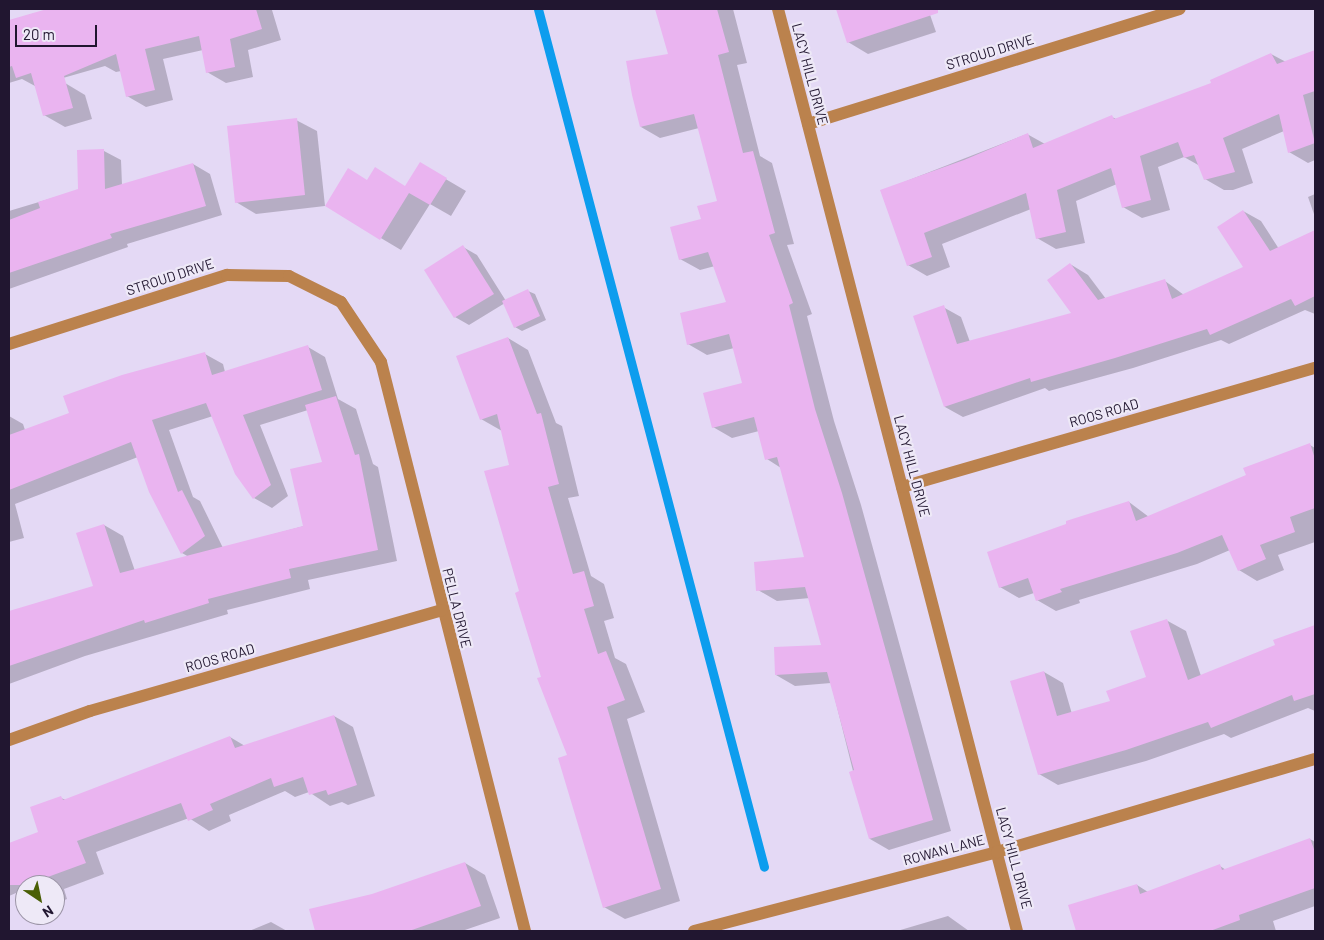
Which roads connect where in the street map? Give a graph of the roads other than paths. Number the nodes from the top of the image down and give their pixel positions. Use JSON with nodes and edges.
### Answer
{"nodes":[{"id":1,"x":778,"y":9,"type":"edge"},
{"id":2,"x":1180,"y":9,"type":"edge"},
{"id":3,"x":808,"y":124,"type":"junction"},
{"id":4,"x":341,"y":302,"type":"joint"},
{"id":5,"x":9,"y":344,"type":"edge"},
{"id":6,"x":1315,"y":368,"type":"edge"},
{"id":7,"x":902,"y":487,"type":"junction"},
{"id":8,"x":442,"y":610,"type":"junction"},
{"id":9,"x":9,"y":740,"type":"edge"},
{"id":10,"x":1315,"y":759,"type":"edge"},
{"id":11,"x":997,"y":852,"type":"junction"},
{"id":12,"x":526,"y":931,"type":"edge"},
{"id":13,"x":694,"y":931,"type":"edge"},
{"id":14,"x":1018,"y":931,"type":"edge"}],
"edges":[{"from":1,"to":3,"type":"street","name":"LACY HILL DRIVE"},
{"from":2,"to":3,"type":"street","name":"STROUD DRIVE"},
{"from":3,"to":7,"type":"street","name":"LACY HILL DRIVE"},
{"from":4,"to":5,"type":"street","name":"STROUD DRIVE"},
{"from":4,"to":8,"type":"street","name":"PELLA DRIVE"},
{"from":6,"to":7,"type":"street","name":"ROOS ROAD"},
{"from":7,"to":11,"type":"street","name":"LACY HILL DRIVE"},
{"from":8,"to":9,"type":"street","name":"ROOS ROAD"},
{"from":8,"to":12,"type":"street","name":"PELLA DRIVE"},
{"from":10,"to":11,"type":"street","name":"ROWAN LANE"},
{"from":11,"to":13,"type":"street","name":"ROWAN LANE"},
{"from":11,"to":14,"type":"street","name":"LACY HILL DRIVE"}]}
